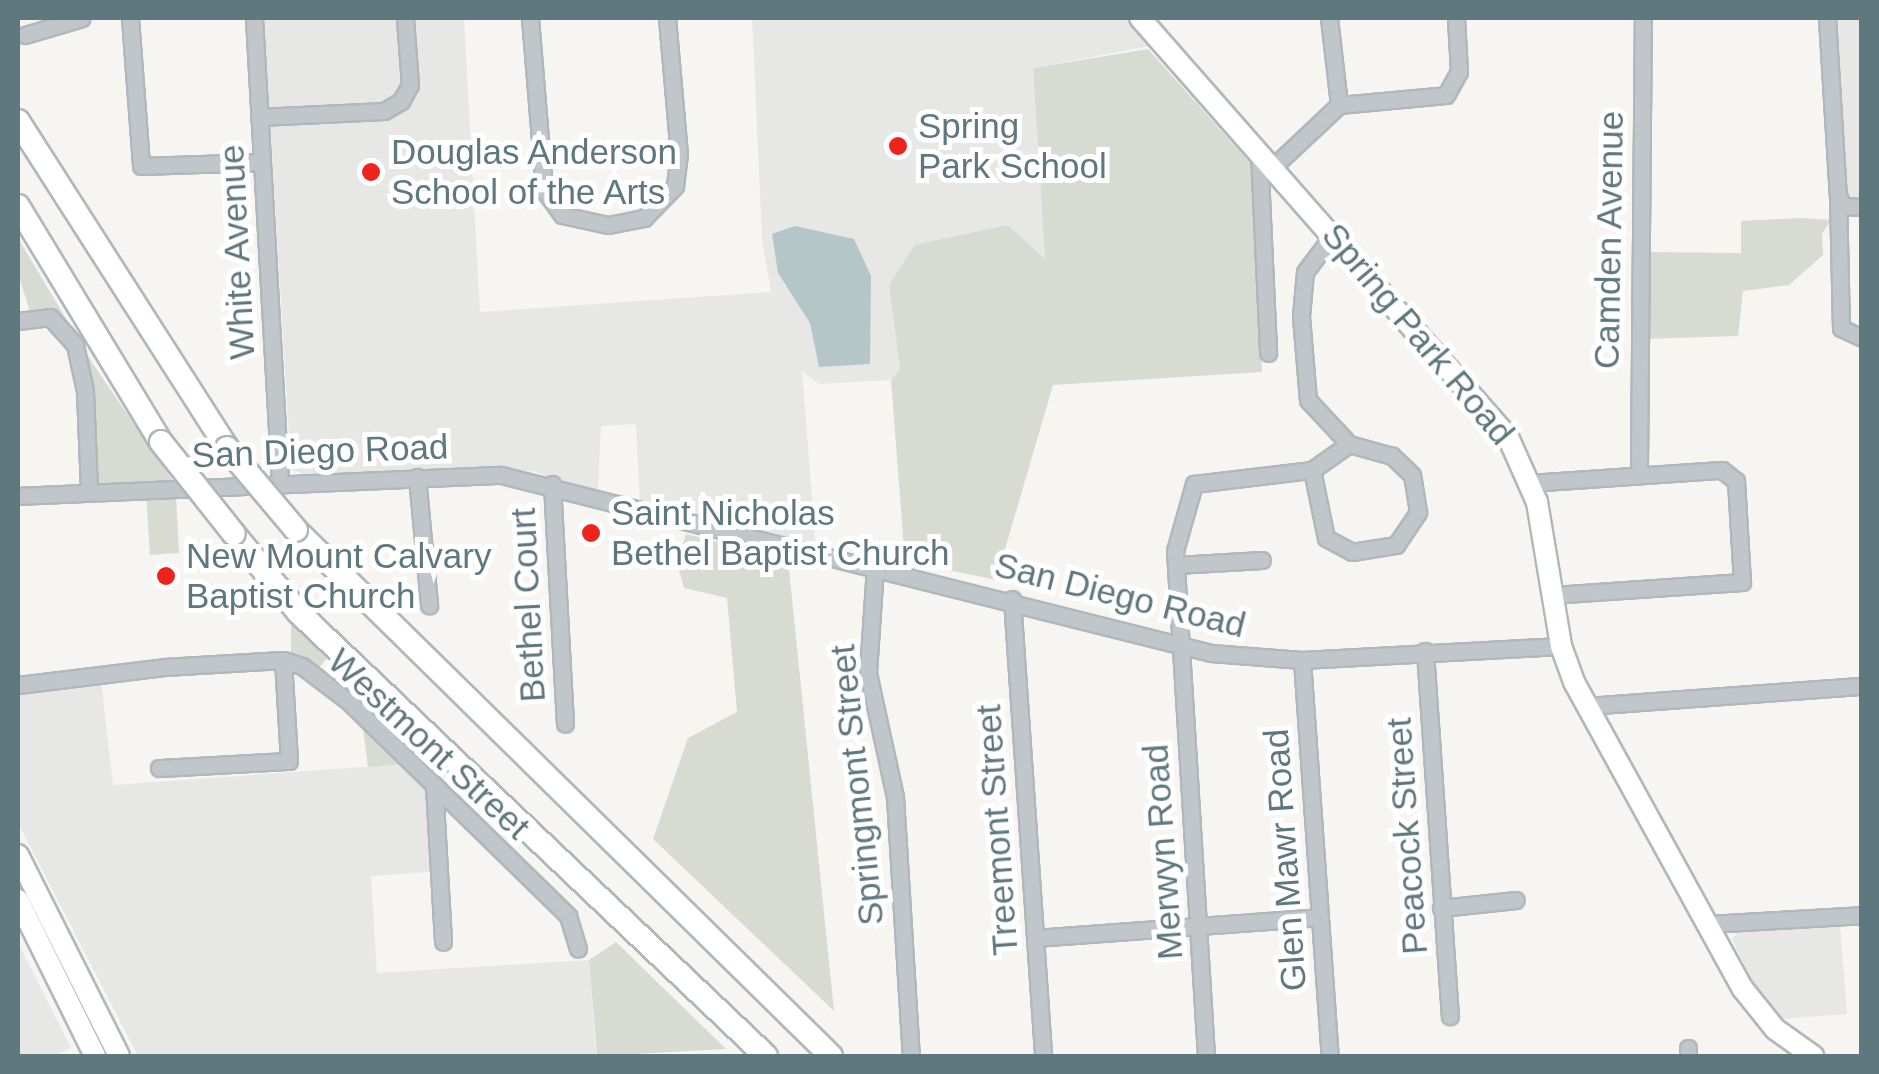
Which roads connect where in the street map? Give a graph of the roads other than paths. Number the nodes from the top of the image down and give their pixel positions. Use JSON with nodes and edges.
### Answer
{"nodes":[{"id":1,"x":82,"y":18,"type":"edge"},
{"id":2,"x":130,"y":18,"type":"edge"},
{"id":3,"x":254,"y":18,"type":"edge"},
{"id":4,"x":405,"y":18,"type":"edge"},
{"id":5,"x":530,"y":18,"type":"edge"},
{"id":6,"x":666,"y":18,"type":"edge"},
{"id":7,"x":1140,"y":18,"type":"edge"},
{"id":8,"x":1329,"y":18,"type":"edge"},
{"id":9,"x":1456,"y":18,"type":"edge"},
{"id":10,"x":1643,"y":18,"type":"edge"},
{"id":11,"x":1827,"y":18,"type":"edge"},
{"id":12,"x":25,"y":35,"type":"dead end"},
{"id":13,"x":1339,"y":105,"type":"junction"},
{"id":14,"x":259,"y":117,"type":"junction"},
{"id":15,"x":18,"y":121,"type":"edge"},
{"id":16,"x":1266,"y":159,"type":"junction"},
{"id":17,"x":261,"y":162,"type":"junction"},
{"id":18,"x":1840,"y":201,"type":"junction"},
{"id":19,"x":18,"y":206,"type":"edge"},
{"id":20,"x":1862,"y":207,"type":"edge"},
{"id":21,"x":1335,"y":232,"type":"junction"},
{"id":22,"x":18,"y":321,"type":"edge"},
{"id":23,"x":1862,"y":338,"type":"edge"},
{"id":24,"x":1268,"y":354,"type":"dead end"},
{"id":25,"x":1348,"y":444,"type":"junction"},
{"id":26,"x":1639,"y":464,"type":"dead end"},
{"id":27,"x":1312,"y":470,"type":"junction"},
{"id":28,"x":416,"y":477,"type":"junction"},
{"id":29,"x":280,"y":483,"type":"junction"},
{"id":30,"x":1529,"y":483,"type":"junction"},
{"id":31,"x":552,"y":484,"type":"junction"},
{"id":32,"x":89,"y":492,"type":"junction"},
{"id":33,"x":18,"y":496,"type":"edge"},
{"id":34,"x":1262,"y":560,"type":"dead end"},
{"id":35,"x":1176,"y":565,"type":"junction"},
{"id":36,"x":875,"y":566,"type":"junction"},
{"id":37,"x":1553,"y":596,"type":"junction"},
{"id":38,"x":1012,"y":598,"type":"junction"},
{"id":39,"x":429,"y":605,"type":"dead end"},
{"id":40,"x":1180,"y":644,"type":"junction"},
{"id":41,"x":1561,"y":646,"type":"junction"},
{"id":42,"x":1425,"y":651,"type":"junction"},
{"id":43,"x":283,"y":660,"type":"junction"},
{"id":44,"x":1302,"y":660,"type":"junction"},
{"id":45,"x":18,"y":685,"type":"edge"},
{"id":46,"x":1862,"y":686,"type":"edge"},
{"id":47,"x":1587,"y":706,"type":"junction"},
{"id":48,"x":565,"y":724,"type":"dead end"},
{"id":49,"x":159,"y":768,"type":"dead end"},
{"id":50,"x":434,"y":785,"type":"junction"},
{"id":51,"x":18,"y":855,"type":"edge"},
{"id":52,"x":23,"y":876,"type":"edge"},
{"id":53,"x":18,"y":900,"type":"edge"},
{"id":54,"x":1516,"y":900,"type":"dead end"},
{"id":55,"x":1440,"y":908,"type":"junction"},
{"id":56,"x":1862,"y":914,"type":"edge"},
{"id":57,"x":1318,"y":918,"type":"junction"},
{"id":58,"x":1707,"y":924,"type":"junction"},
{"id":59,"x":1198,"y":926,"type":"junction"},
{"id":60,"x":1035,"y":938,"type":"junction"},
{"id":61,"x":443,"y":942,"type":"dead end"},
{"id":62,"x":578,"y":948,"type":"dead end"},
{"id":63,"x":1450,"y":1016,"type":"dead end"},
{"id":64,"x":95,"y":1056,"type":"edge"},
{"id":65,"x":116,"y":1056,"type":"edge"},
{"id":66,"x":766,"y":1056,"type":"edge"},
{"id":67,"x":831,"y":1056,"type":"edge"},
{"id":68,"x":911,"y":1056,"type":"edge"},
{"id":69,"x":1042,"y":1056,"type":"edge"},
{"id":70,"x":1206,"y":1056,"type":"edge"},
{"id":71,"x":1330,"y":1056,"type":"edge"},
{"id":72,"x":1813,"y":1056,"type":"edge"}],
"edges":[{"from":1,"to":12,"type":"street"},
{"from":2,"to":17,"type":"street"},
{"from":3,"to":14,"type":"street","name":"White Avenue"},
{"from":4,"to":14,"type":"street"},
{"from":5,"to":6,"type":"street"},
{"from":7,"to":16,"type":"main road","name":"Spring Park Road"},
{"from":8,"to":13,"type":"street"},
{"from":9,"to":13,"type":"street"},
{"from":10,"to":26,"type":"street","name":"Camden Avenue"},
{"from":11,"to":18,"type":"street"},
{"from":13,"to":16,"type":"street"},
{"from":14,"to":17,"type":"street","name":"White Avenue"},
{"from":15,"to":67,"type":"highway","bridge":true},
{"from":16,"to":21,"type":"main road","name":"Spring Park Road"},
{"from":16,"to":24,"type":"street"},
{"from":17,"to":29,"type":"street","name":"White Avenue"},
{"from":18,"to":20,"type":"street"},
{"from":18,"to":23,"type":"street"},
{"from":19,"to":66,"type":"highway","bridge":true},
{"from":21,"to":25,"type":"street"},
{"from":21,"to":30,"type":"main road","name":"Spring Park Road"},
{"from":22,"to":32,"type":"street"},
{"from":25,"to":27,"type":"street"},
{"from":25,"to":27,"type":"street"},
{"from":27,"to":35,"type":"street","name":"Merwyn Road"},
{"from":28,"to":29,"type":"street","name":"San Diego Road"},
{"from":28,"to":31,"type":"street","name":"San Diego Road"},
{"from":28,"to":39,"type":"street"},
{"from":29,"to":32,"type":"street","name":"San Diego Road"},
{"from":30,"to":37,"type":"main road","name":"Spring Park Road"},
{"from":30,"to":37,"type":"street"},
{"from":31,"to":36,"type":"street","name":"San Diego Road"},
{"from":31,"to":48,"type":"street","name":"Bethel Court"},
{"from":32,"to":33,"type":"street","name":"San Diego Road"},
{"from":34,"to":35,"type":"street"},
{"from":35,"to":40,"type":"street","name":"Merwyn Road"},
{"from":36,"to":38,"type":"street","name":"San Diego Road"},
{"from":36,"to":68,"type":"street","name":"Springmont Street"},
{"from":37,"to":41,"type":"main road","name":"Spring Park Road"},
{"from":38,"to":40,"type":"street","name":"San Diego Road"},
{"from":38,"to":60,"type":"street","name":"Treemont Street"},
{"from":40,"to":44,"type":"street","name":"San Diego Road"},
{"from":40,"to":59,"type":"street","name":"Merwyn Road"},
{"from":41,"to":42,"type":"street","name":"San Diego Road"},
{"from":41,"to":47,"type":"main road","name":"Spring Park Road"},
{"from":42,"to":44,"type":"street","name":"San Diego Road"},
{"from":42,"to":55,"type":"street","name":"Peacock Street"},
{"from":43,"to":45,"type":"street","name":"Westmont Street"},
{"from":43,"to":49,"type":"street"},
{"from":43,"to":50,"type":"street","name":"Westmont Street"},
{"from":44,"to":57,"type":"street","name":"Glen Mawr Road"},
{"from":46,"to":47,"type":"street"},
{"from":47,"to":58,"type":"main road","name":"Spring Park Road"},
{"from":50,"to":61,"type":"street"},
{"from":50,"to":62,"type":"street","name":"Westmont Street"},
{"from":51,"to":52,"type":"main road"},
{"from":52,"to":65,"type":"main road"},
{"from":53,"to":64,"type":"main road"},
{"from":54,"to":55,"type":"street"},
{"from":55,"to":63,"type":"street","name":"Peacock Street"},
{"from":56,"to":58,"type":"street"},
{"from":57,"to":59,"type":"street"},
{"from":57,"to":71,"type":"street","name":"Glen Mawr Road"},
{"from":58,"to":72,"type":"main road","name":"Spring Park Road"},
{"from":59,"to":60,"type":"street"},
{"from":59,"to":70,"type":"street","name":"Merwyn Road"},
{"from":60,"to":69,"type":"street","name":"Treemont Street"}]}
